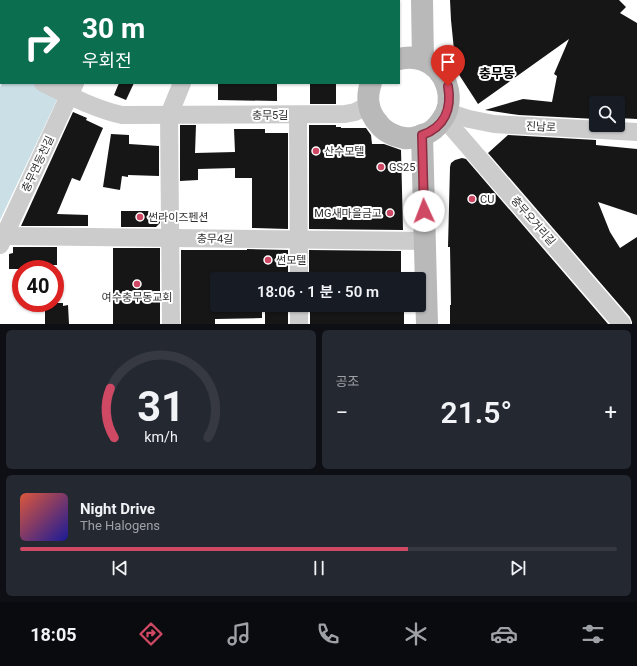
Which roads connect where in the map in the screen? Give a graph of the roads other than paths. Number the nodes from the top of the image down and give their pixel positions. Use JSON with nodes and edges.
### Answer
{"nodes":[{"id":1,"x":422,"y":0,"type":"edge"},
{"id":2,"x":400,"y":59,"type":"edge"},
{"id":3,"x":424,"y":60,"type":"junction"},
{"id":4,"x":48,"y":84,"type":"edge"},
{"id":5,"x":182,"y":84,"type":"edge"},
{"id":6,"x":371,"y":84,"type":"edge"},
{"id":7,"x":72,"y":89,"type":"edge"},
{"id":8,"x":369,"y":105,"type":"junction"},
{"id":9,"x":169,"y":115,"type":"junction"},
{"id":10,"x":298,"y":115,"type":"junction"},
{"id":11,"x":445,"y":115,"type":"junction"},
{"id":12,"x":637,"y":132,"type":"edge"},
{"id":13,"x":422,"y":135,"type":"junction"},
{"id":14,"x":170,"y":238,"type":"junction"},
{"id":15,"x":299,"y":240,"type":"junction"},
{"id":16,"x":2,"y":241,"type":"edge"},
{"id":17,"x":425,"y":242,"type":"junction"},
{"id":18,"x":299,"y":272,"type":"edge"},
{"id":19,"x":299,"y":312,"type":"edge"},
{"id":20,"x":171,"y":324,"type":"edge"},
{"id":21,"x":299,"y":324,"type":"edge"},
{"id":22,"x":427,"y":324,"type":"edge"},
{"id":23,"x":622,"y":324,"type":"edge"}],
"edges":[{"from":1,"to":3,"type":"street"},
{"from":2,"to":3,"type":"street"},
{"from":3,"to":11,"type":"street"},
{"from":4,"to":7,"type":"street","name":"충무5길"},
{"from":5,"to":9,"type":"street"},
{"from":6,"to":8,"type":"street"},
{"from":7,"to":9,"type":"street","name":"충무5길"},
{"from":7,"to":16,"type":"street","name":"충무연등천길"},
{"from":8,"to":10,"type":"street","name":"충무5길"},
{"from":8,"to":13,"type":"street"},
{"from":9,"to":10,"type":"street","name":"충무5길"},
{"from":9,"to":14,"type":"street"},
{"from":10,"to":15,"type":"street"},
{"from":11,"to":12,"type":"street","name":"진남로"},
{"from":11,"to":13,"type":"street"},
{"from":11,"to":23,"type":"street","name":"충무오거리길"},
{"from":13,"to":17,"type":"street"},
{"from":14,"to":15,"type":"street","name":"충무4길"},
{"from":14,"to":16,"type":"street","name":"충무4길"},
{"from":14,"to":20,"type":"street"},
{"from":15,"to":17,"type":"street","name":"충무4길"},
{"from":15,"to":18,"type":"street"},
{"from":17,"to":22,"type":"street"},
{"from":19,"to":21,"type":"street"}]}
